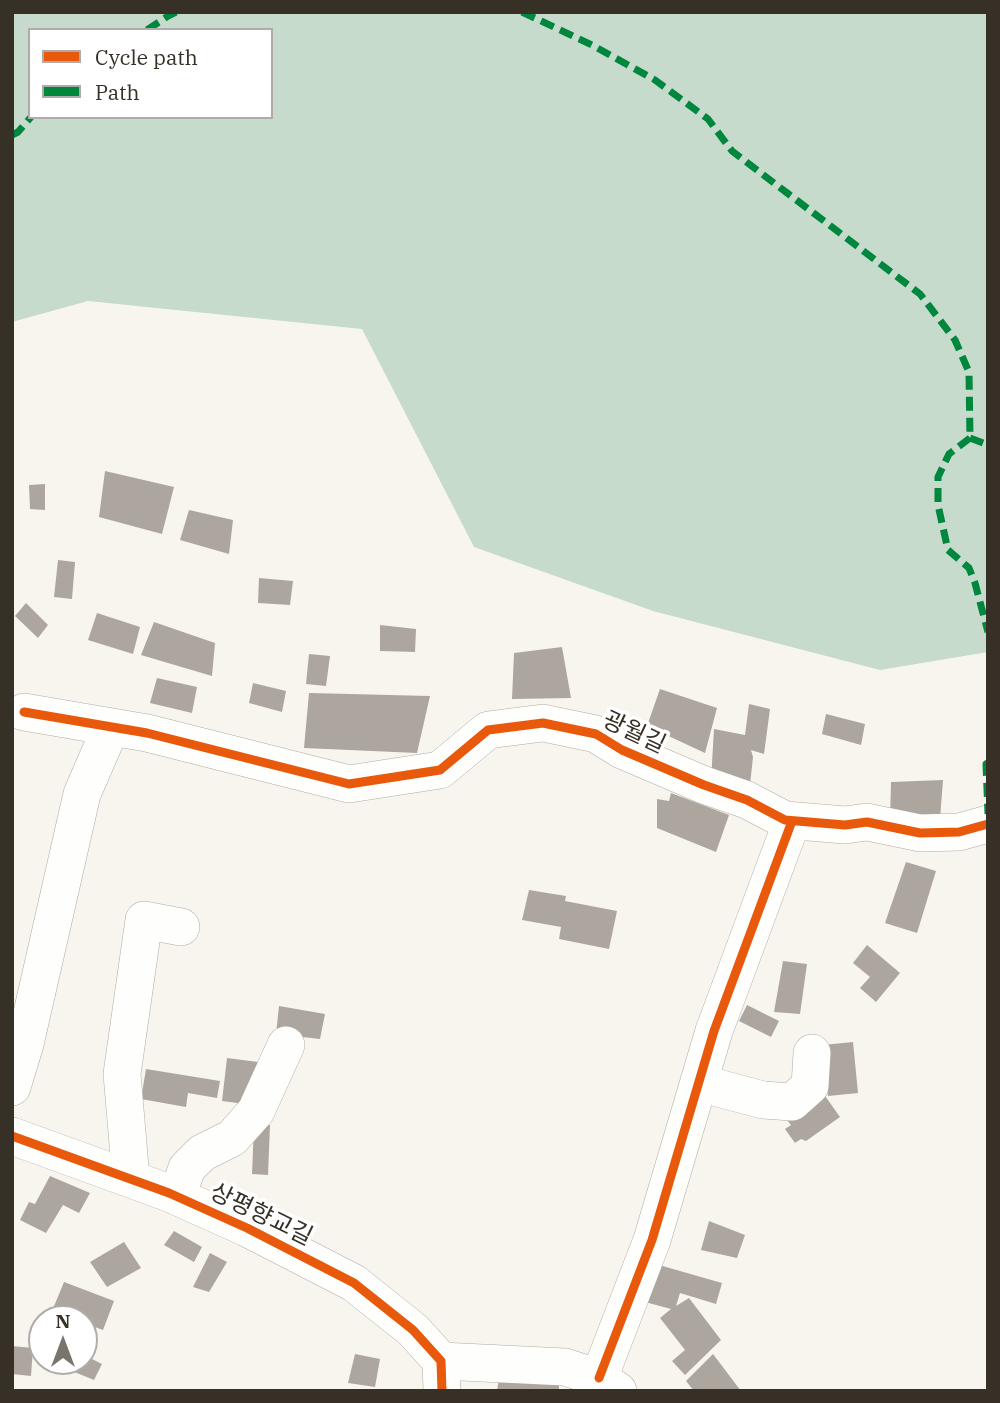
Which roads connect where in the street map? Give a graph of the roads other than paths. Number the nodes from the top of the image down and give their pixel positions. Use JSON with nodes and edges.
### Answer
{"nodes":[{"id":1,"x":24,"y":712,"type":"dead end"},
{"id":2,"x":111,"y":727,"type":"junction"},
{"id":3,"x":793,"y":821,"type":"junction"},
{"id":4,"x":988,"y":824,"type":"edge"},
{"id":5,"x":181,"y":927,"type":"dead end"},
{"id":6,"x":286,"y":1045,"type":"dead end"},
{"id":7,"x":812,"y":1053,"type":"dead end"},
{"id":8,"x":699,"y":1083,"type":"junction"},
{"id":9,"x":12,"y":1087,"type":"edge"},
{"id":10,"x":12,"y":1136,"type":"edge"},
{"id":11,"x":131,"y":1179,"type":"junction"},
{"id":12,"x":177,"y":1196,"type":"junction"},
{"id":13,"x":441,"y":1376,"type":"edge"},
{"id":14,"x":609,"y":1384,"type":"edge"}],
"edges":[{"from":1,"to":2,"type":"street","name":"광월길"},
{"from":2,"to":3,"type":"street","name":"광월길"},
{"from":2,"to":9,"type":"street"},
{"from":3,"to":4,"type":"street","name":"광월길"},
{"from":3,"to":8,"type":"street"},
{"from":5,"to":11,"type":"street"},
{"from":6,"to":12,"type":"street"},
{"from":7,"to":8,"type":"street"},
{"from":8,"to":14,"type":"street"},
{"from":10,"to":11,"type":"street","name":"상평향교길"},
{"from":11,"to":12,"type":"street","name":"상평향교길"},
{"from":12,"to":13,"type":"street","name":"상평향교길"},
{"from":13,"to":14,"type":"street"}]}
